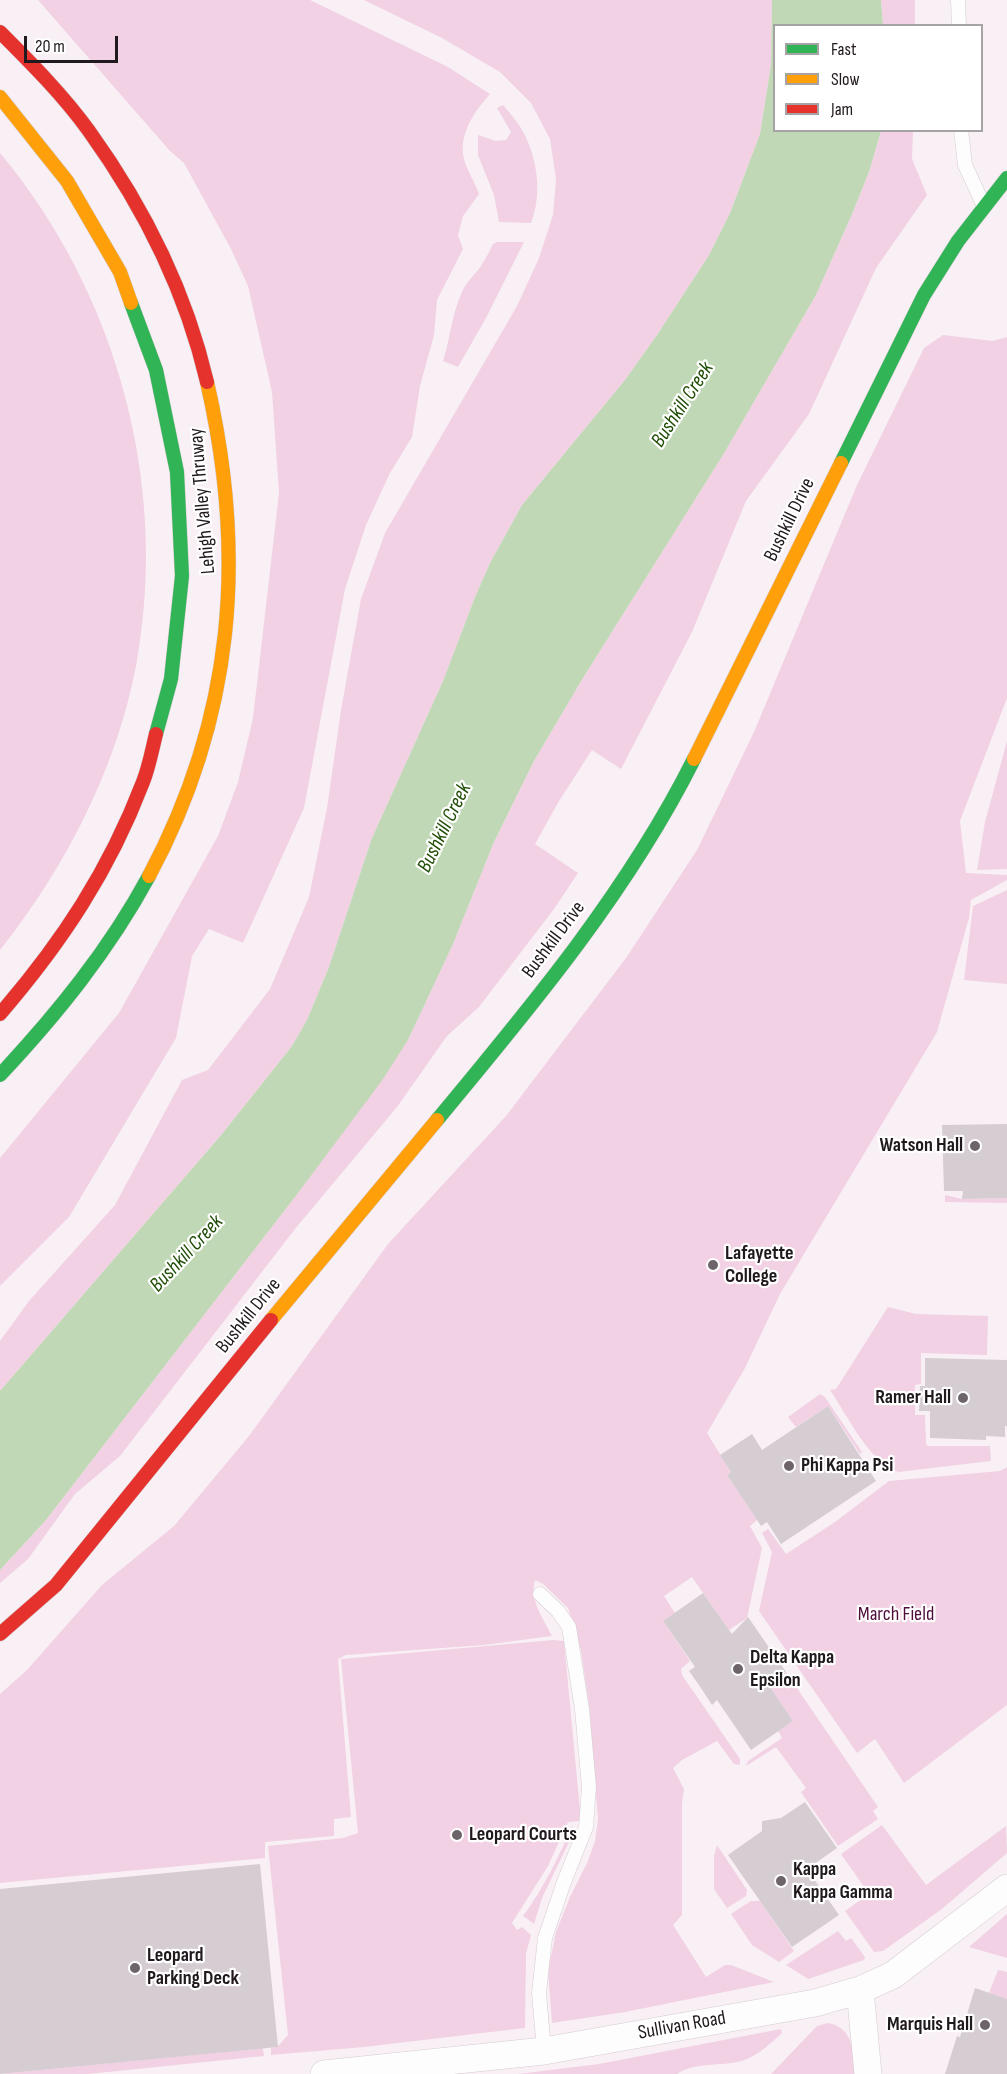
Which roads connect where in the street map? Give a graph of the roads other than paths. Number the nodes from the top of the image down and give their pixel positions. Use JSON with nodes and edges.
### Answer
{"nodes":[{"id":1,"x":958,"y":0,"type":"edge"},
{"id":2,"x":958,"y":24,"type":"edge"},
{"id":3,"x":0,"y":32,"type":"edge"},
{"id":4,"x":0,"y":97,"type":"edge"},
{"id":5,"x":962,"y":132,"type":"edge"},
{"id":6,"x":1007,"y":178,"type":"edge"},
{"id":7,"x":984,"y":206,"type":"junction"},
{"id":8,"x":0,"y":1014,"type":"edge"},
{"id":9,"x":0,"y":1075,"type":"edge"},
{"id":10,"x":540,"y":1594,"type":"dead end"},
{"id":11,"x":0,"y":1634,"type":"edge"},
{"id":12,"x":1007,"y":1888,"type":"edge"},
{"id":13,"x":860,"y":1990,"type":"junction"},
{"id":14,"x":544,"y":2051,"type":"junction"},
{"id":15,"x":324,"y":2074,"type":"edge"},
{"id":16,"x":868,"y":2074,"type":"edge"}],
"edges":[{"from":1,"to":2,"type":"lane"},
{"from":3,"to":9,"type":"main road","name":"Lehigh Valley Thruway"},
{"from":4,"to":8,"type":"main road","name":"Lehigh Valley Thruway"},
{"from":5,"to":7,"type":"lane"},
{"from":6,"to":7,"type":"main road","name":"Bushkill Drive"},
{"from":7,"to":11,"type":"main road","name":"Bushkill Drive"},
{"from":10,"to":14,"type":"lane"},
{"from":12,"to":13,"type":"street","name":"Sullivan Road"},
{"from":13,"to":14,"type":"street","name":"Sullivan Road"},
{"from":13,"to":16,"type":"street"},
{"from":14,"to":15,"type":"street","name":"Sullivan Road"}]}
